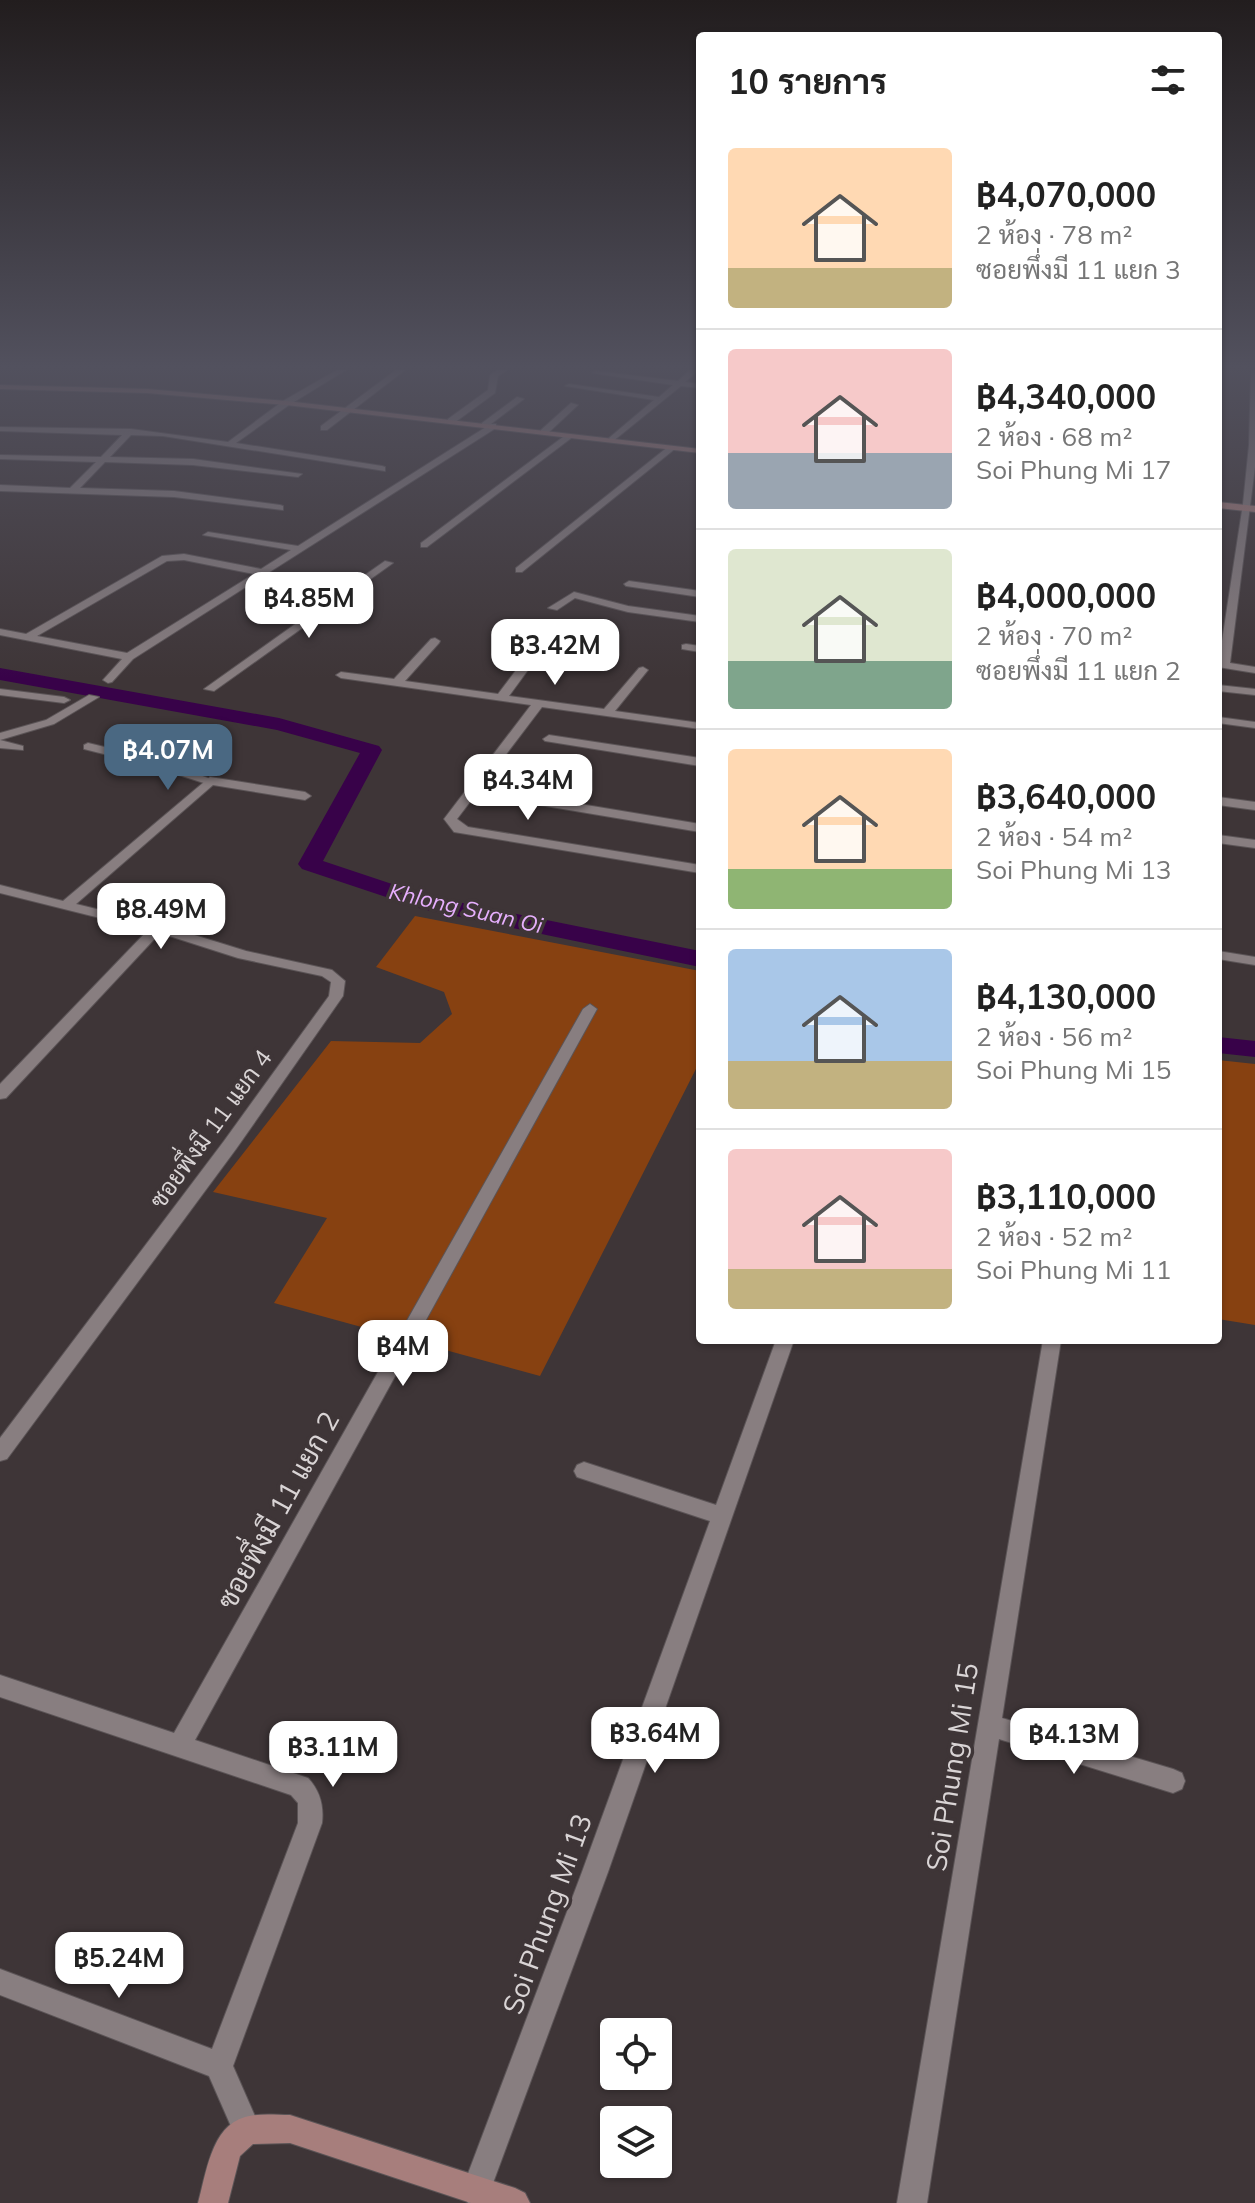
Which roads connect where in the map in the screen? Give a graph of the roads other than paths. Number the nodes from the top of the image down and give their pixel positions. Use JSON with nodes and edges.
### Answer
{"nodes":[{"id":1,"x":91,"y":473,"type":"edge"},
{"id":2,"x":290,"y":473,"type":"edge"},
{"id":3,"x":418,"y":473,"type":"edge"},
{"id":4,"x":521,"y":473,"type":"edge"},
{"id":5,"x":641,"y":473,"type":"edge"},
{"id":6,"x":1252,"y":473,"type":"edge"},
{"id":7,"x":298,"y":474,"type":"dead end"},
{"id":8,"x":0,"y":488,"type":"edge"},
{"id":9,"x":74,"y":489,"type":"junction"},
{"id":10,"x":1222,"y":505,"type":"edge"},
{"id":11,"x":280,"y":508,"type":"dead end"},
{"id":12,"x":1251,"y":509,"type":"edge"},
{"id":13,"x":208,"y":535,"type":"dead end"},
{"id":14,"x":424,"y":545,"type":"dead end"},
{"id":15,"x":302,"y":549,"type":"junction"},
{"id":16,"x":388,"y":563,"type":"dead end"},
{"id":17,"x":519,"y":570,"type":"dead end"},
{"id":18,"x":265,"y":573,"type":"junction"},
{"id":19,"x":250,"y":582,"type":"junction"},
{"id":20,"x":629,"y":584,"type":"dead end"},
{"id":21,"x":696,"y":593,"type":"edge"},
{"id":22,"x":337,"y":599,"type":"junction"},
{"id":23,"x":553,"y":608,"type":"dead end"},
{"id":24,"x":696,"y":618,"type":"edge"},
{"id":25,"x":555,"y":626,"type":"dead end"},
{"id":26,"x":0,"y":632,"type":"edge"},
{"id":27,"x":28,"y":637,"type":"junction"},
{"id":28,"x":435,"y":641,"type":"dead end"},
{"id":29,"x":686,"y":647,"type":"dead end"},
{"id":30,"x":696,"y":648,"type":"edge"},
{"id":31,"x":129,"y":657,"type":"junction"},
{"id":32,"x":1222,"y":659,"type":"edge"},
{"id":33,"x":1222,"y":664,"type":"edge"},
{"id":34,"x":643,"y":670,"type":"dead end"},
{"id":35,"x":1255,"y":670,"type":"edge"},
{"id":36,"x":341,"y":675,"type":"dead end"},
{"id":37,"x":108,"y":680,"type":"dead end"},
{"id":38,"x":397,"y":683,"type":"junction"},
{"id":39,"x":1222,"y":688,"type":"edge"},
{"id":40,"x":210,"y":689,"type":"dead end"},
{"id":41,"x":0,"y":692,"type":"edge"},
{"id":42,"x":1255,"y":692,"type":"edge"},
{"id":43,"x":93,"y":697,"type":"dead end"},
{"id":44,"x":502,"y":697,"type":"junction"},
{"id":45,"x":64,"y":700,"type":"dead end"},
{"id":46,"x":539,"y":703,"type":"junction"},
{"id":47,"x":608,"y":712,"type":"junction"},
{"id":48,"x":1222,"y":721,"type":"edge"},
{"id":49,"x":696,"y":725,"type":"edge"},
{"id":50,"x":1255,"y":725,"type":"edge"},
{"id":51,"x":0,"y":737,"type":"edge"},
{"id":52,"x":549,"y":739,"type":"dead end"},
{"id":53,"x":0,"y":744,"type":"edge"},
{"id":54,"x":88,"y":747,"type":"dead end"},
{"id":55,"x":19,"y":748,"type":"dead end"},
{"id":56,"x":696,"y":761,"type":"edge"},
{"id":57,"x":210,"y":781,"type":"junction"},
{"id":58,"x":502,"y":795,"type":"dead end"},
{"id":59,"x":305,"y":796,"type":"dead end"},
{"id":60,"x":1222,"y":802,"type":"edge"},
{"id":61,"x":1255,"y":806,"type":"edge"},
{"id":62,"x":696,"y":827,"type":"edge"},
{"id":63,"x":1222,"y":840,"type":"edge"},
{"id":64,"x":1255,"y":844,"type":"edge"},
{"id":65,"x":696,"y":868,"type":"edge"},
{"id":66,"x":0,"y":889,"type":"edge"},
{"id":67,"x":66,"y":905,"type":"junction"},
{"id":68,"x":157,"y":928,"type":"junction"},
{"id":69,"x":1222,"y":956,"type":"edge"},
{"id":70,"x":1255,"y":961,"type":"edge"},
{"id":71,"x":590,"y":1009,"type":"dead end"},
{"id":72,"x":0,"y":1094,"type":"edge"},
{"id":73,"x":784,"y":1344,"type":"edge"},
{"id":74,"x":1051,"y":1344,"type":"edge"},
{"id":75,"x":0,"y":1453,"type":"edge"},
{"id":76,"x":584,"y":1471,"type":"dead end"},
{"id":77,"x":723,"y":1516,"type":"junction"},
{"id":78,"x":0,"y":1686,"type":"edge"},
{"id":79,"x":989,"y":1725,"type":"junction"},
{"id":80,"x":179,"y":1746,"type":"junction"},
{"id":81,"x":1173,"y":1781,"type":"dead end"},
{"id":82,"x":0,"y":1982,"type":"edge"},
{"id":83,"x":219,"y":2066,"type":"junction"},
{"id":84,"x":247,"y":2130,"type":"junction"},
{"id":85,"x":476,"y":2192,"type":"junction"},
{"id":86,"x":213,"y":2203,"type":"edge"},
{"id":87,"x":515,"y":2203,"type":"edge"},
{"id":88,"x":912,"y":2203,"type":"edge"}],
"edges":[{"from":1,"to":9,"type":"street"},
{"from":2,"to":7,"type":"street"},
{"from":3,"to":15,"type":"street"},
{"from":4,"to":14,"type":"street"},
{"from":5,"to":17,"type":"street"},
{"from":6,"to":12,"type":"street"},
{"from":8,"to":9,"type":"street"},
{"from":9,"to":11,"type":"street"},
{"from":10,"to":12,"type":"street"},
{"from":12,"to":32,"type":"street"},
{"from":13,"to":15,"type":"street"},
{"from":15,"to":18,"type":"street"},
{"from":16,"to":22,"type":"street"},
{"from":18,"to":19,"type":"street"},
{"from":18,"to":27,"type":"street"},
{"from":19,"to":22,"type":"street"},
{"from":19,"to":31,"type":"street"},
{"from":20,"to":21,"type":"street"},
{"from":22,"to":40,"type":"street"},
{"from":23,"to":24,"type":"street"},
{"from":25,"to":44,"type":"street"},
{"from":26,"to":27,"type":"street"},
{"from":27,"to":31,"type":"street"},
{"from":28,"to":38,"type":"street"},
{"from":29,"to":30,"type":"street"},
{"from":31,"to":37,"type":"street"},
{"from":33,"to":35,"type":"street"},
{"from":34,"to":47,"type":"street"},
{"from":36,"to":38,"type":"street"},
{"from":38,"to":44,"type":"street"},
{"from":39,"to":42,"type":"street"},
{"from":41,"to":45,"type":"street"},
{"from":43,"to":51,"type":"street"},
{"from":44,"to":46,"type":"street"},
{"from":46,"to":47,"type":"street"},
{"from":46,"to":65,"type":"street"},
{"from":47,"to":49,"type":"street"},
{"from":48,"to":50,"type":"street"},
{"from":52,"to":56,"type":"street"},
{"from":53,"to":55,"type":"street"},
{"from":54,"to":57,"type":"street"},
{"from":57,"to":59,"type":"street"},
{"from":57,"to":67,"type":"street"},
{"from":58,"to":62,"type":"street"},
{"from":60,"to":61,"type":"street"},
{"from":63,"to":64,"type":"street"},
{"from":66,"to":67,"type":"street"},
{"from":67,"to":68,"type":"street"},
{"from":68,"to":72,"type":"street"},
{"from":68,"to":75,"type":"street","name":"ซอยพึ่งมี 11 แยก 4"},
{"from":69,"to":70,"type":"street"},
{"from":71,"to":80,"type":"street","name":"ซอยพึ่งมี 11 แยก 2"},
{"from":73,"to":77,"type":"street","name":"Soi Phung Mi 13"},
{"from":74,"to":79,"type":"street","name":"Soi Phung Mi 15"},
{"from":76,"to":77,"type":"street"},
{"from":77,"to":85,"type":"street","name":"Soi Phung Mi 13"},
{"from":78,"to":80,"type":"street"},
{"from":79,"to":81,"type":"street"},
{"from":79,"to":88,"type":"street","name":"Soi Phung Mi 15"},
{"from":80,"to":83,"type":"street"},
{"from":82,"to":83,"type":"street"},
{"from":83,"to":84,"type":"street"},
{"from":84,"to":85,"type":"street"},
{"from":84,"to":86,"type":"street"},
{"from":85,"to":87,"type":"street"}]}
